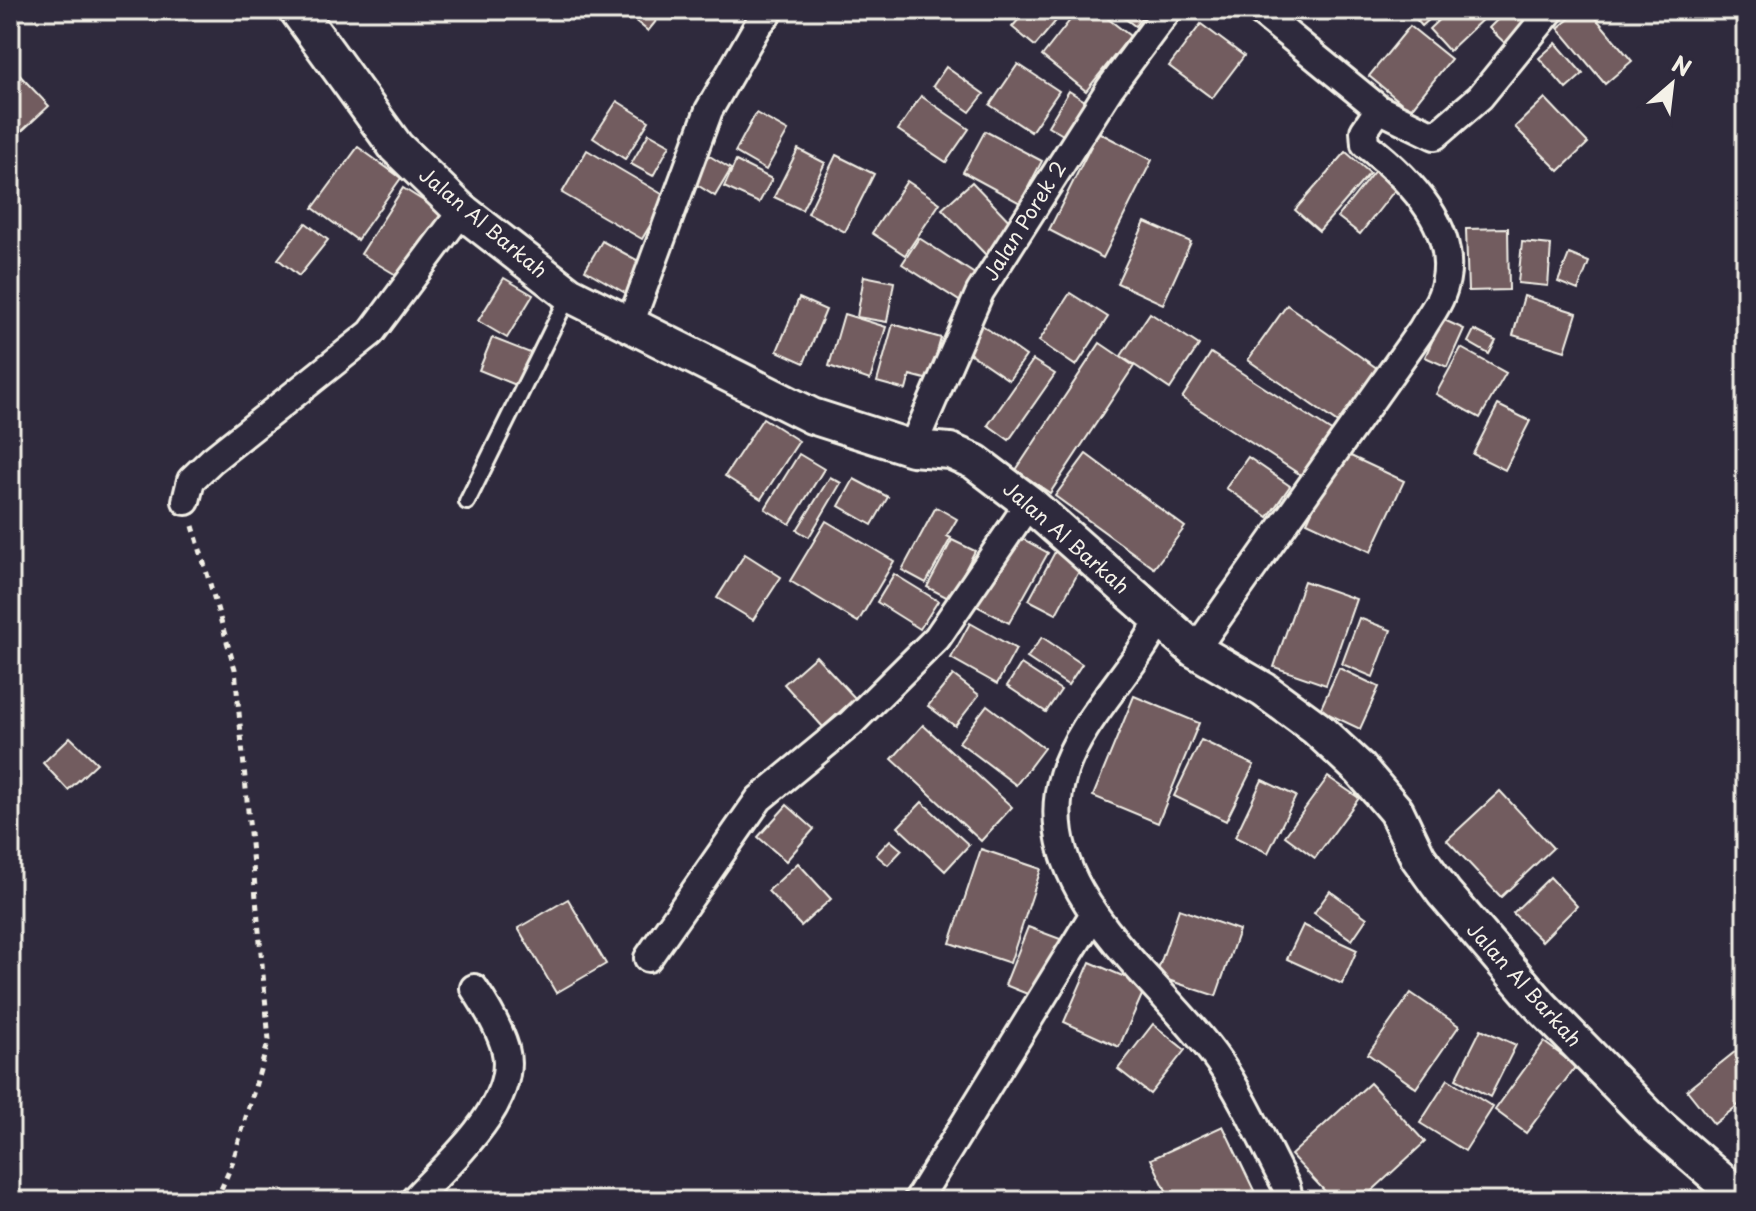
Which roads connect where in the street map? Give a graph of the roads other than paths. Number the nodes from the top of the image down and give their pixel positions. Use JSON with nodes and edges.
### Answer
{"nodes":[{"id":1,"x":297,"y":10,"type":"edge"},
{"id":2,"x":771,"y":10,"type":"edge"},
{"id":3,"x":1168,"y":10,"type":"edge"},
{"id":4,"x":1258,"y":10,"type":"edge"},
{"id":5,"x":1551,"y":10,"type":"edge"},
{"id":6,"x":1379,"y":109,"type":"junction"},
{"id":7,"x":462,"y":211,"type":"junction"},
{"id":8,"x":569,"y":294,"type":"junction"},
{"id":9,"x":629,"y":327,"type":"junction"},
{"id":10,"x":912,"y":448,"type":"junction"},
{"id":11,"x":186,"y":501,"type":"road end"},
{"id":12,"x":467,"y":502,"type":"dead end"},
{"id":13,"x":1029,"y":503,"type":"junction"},
{"id":14,"x":1159,"y":620,"type":"junction"},
{"id":15,"x":1195,"y":650,"type":"junction"},
{"id":16,"x":1093,"y":915,"type":"junction"},
{"id":17,"x":648,"y":958,"type":"dead end"},
{"id":18,"x":474,"y":988,"type":"dead end"},
{"id":19,"x":413,"y":1201,"type":"edge"},
{"id":20,"x":917,"y":1201,"type":"edge"},
{"id":21,"x":1290,"y":1201,"type":"edge"},
{"id":22,"x":1745,"y":1201,"type":"edge"}],
"edges":[{"from":1,"to":7,"type":"street","name":"Jalan Al Barkah"},
{"from":2,"to":9,"type":"street"},
{"from":3,"to":10,"type":"street","name":"Jalan Porek 2"},
{"from":4,"to":6,"type":"street"},
{"from":5,"to":6,"type":"street"},
{"from":6,"to":15,"type":"street"},
{"from":7,"to":8,"type":"street","name":"Jalan Al Barkah"},
{"from":7,"to":11,"type":"street"},
{"from":8,"to":9,"type":"street","name":"Jalan Al Barkah"},
{"from":8,"to":12,"type":"lane"},
{"from":9,"to":10,"type":"street","name":"Jalan Al Barkah"},
{"from":10,"to":13,"type":"street","name":"Jalan Al Barkah"},
{"from":13,"to":14,"type":"street","name":"Jalan Al Barkah"},
{"from":13,"to":17,"type":"street"},
{"from":14,"to":15,"type":"street","name":"Jalan Al Barkah"},
{"from":14,"to":16,"type":"street"},
{"from":15,"to":22,"type":"street","name":"Jalan Al Barkah"},
{"from":16,"to":20,"type":"street"},
{"from":16,"to":21,"type":"street"},
{"from":18,"to":19,"type":"street"}]}
